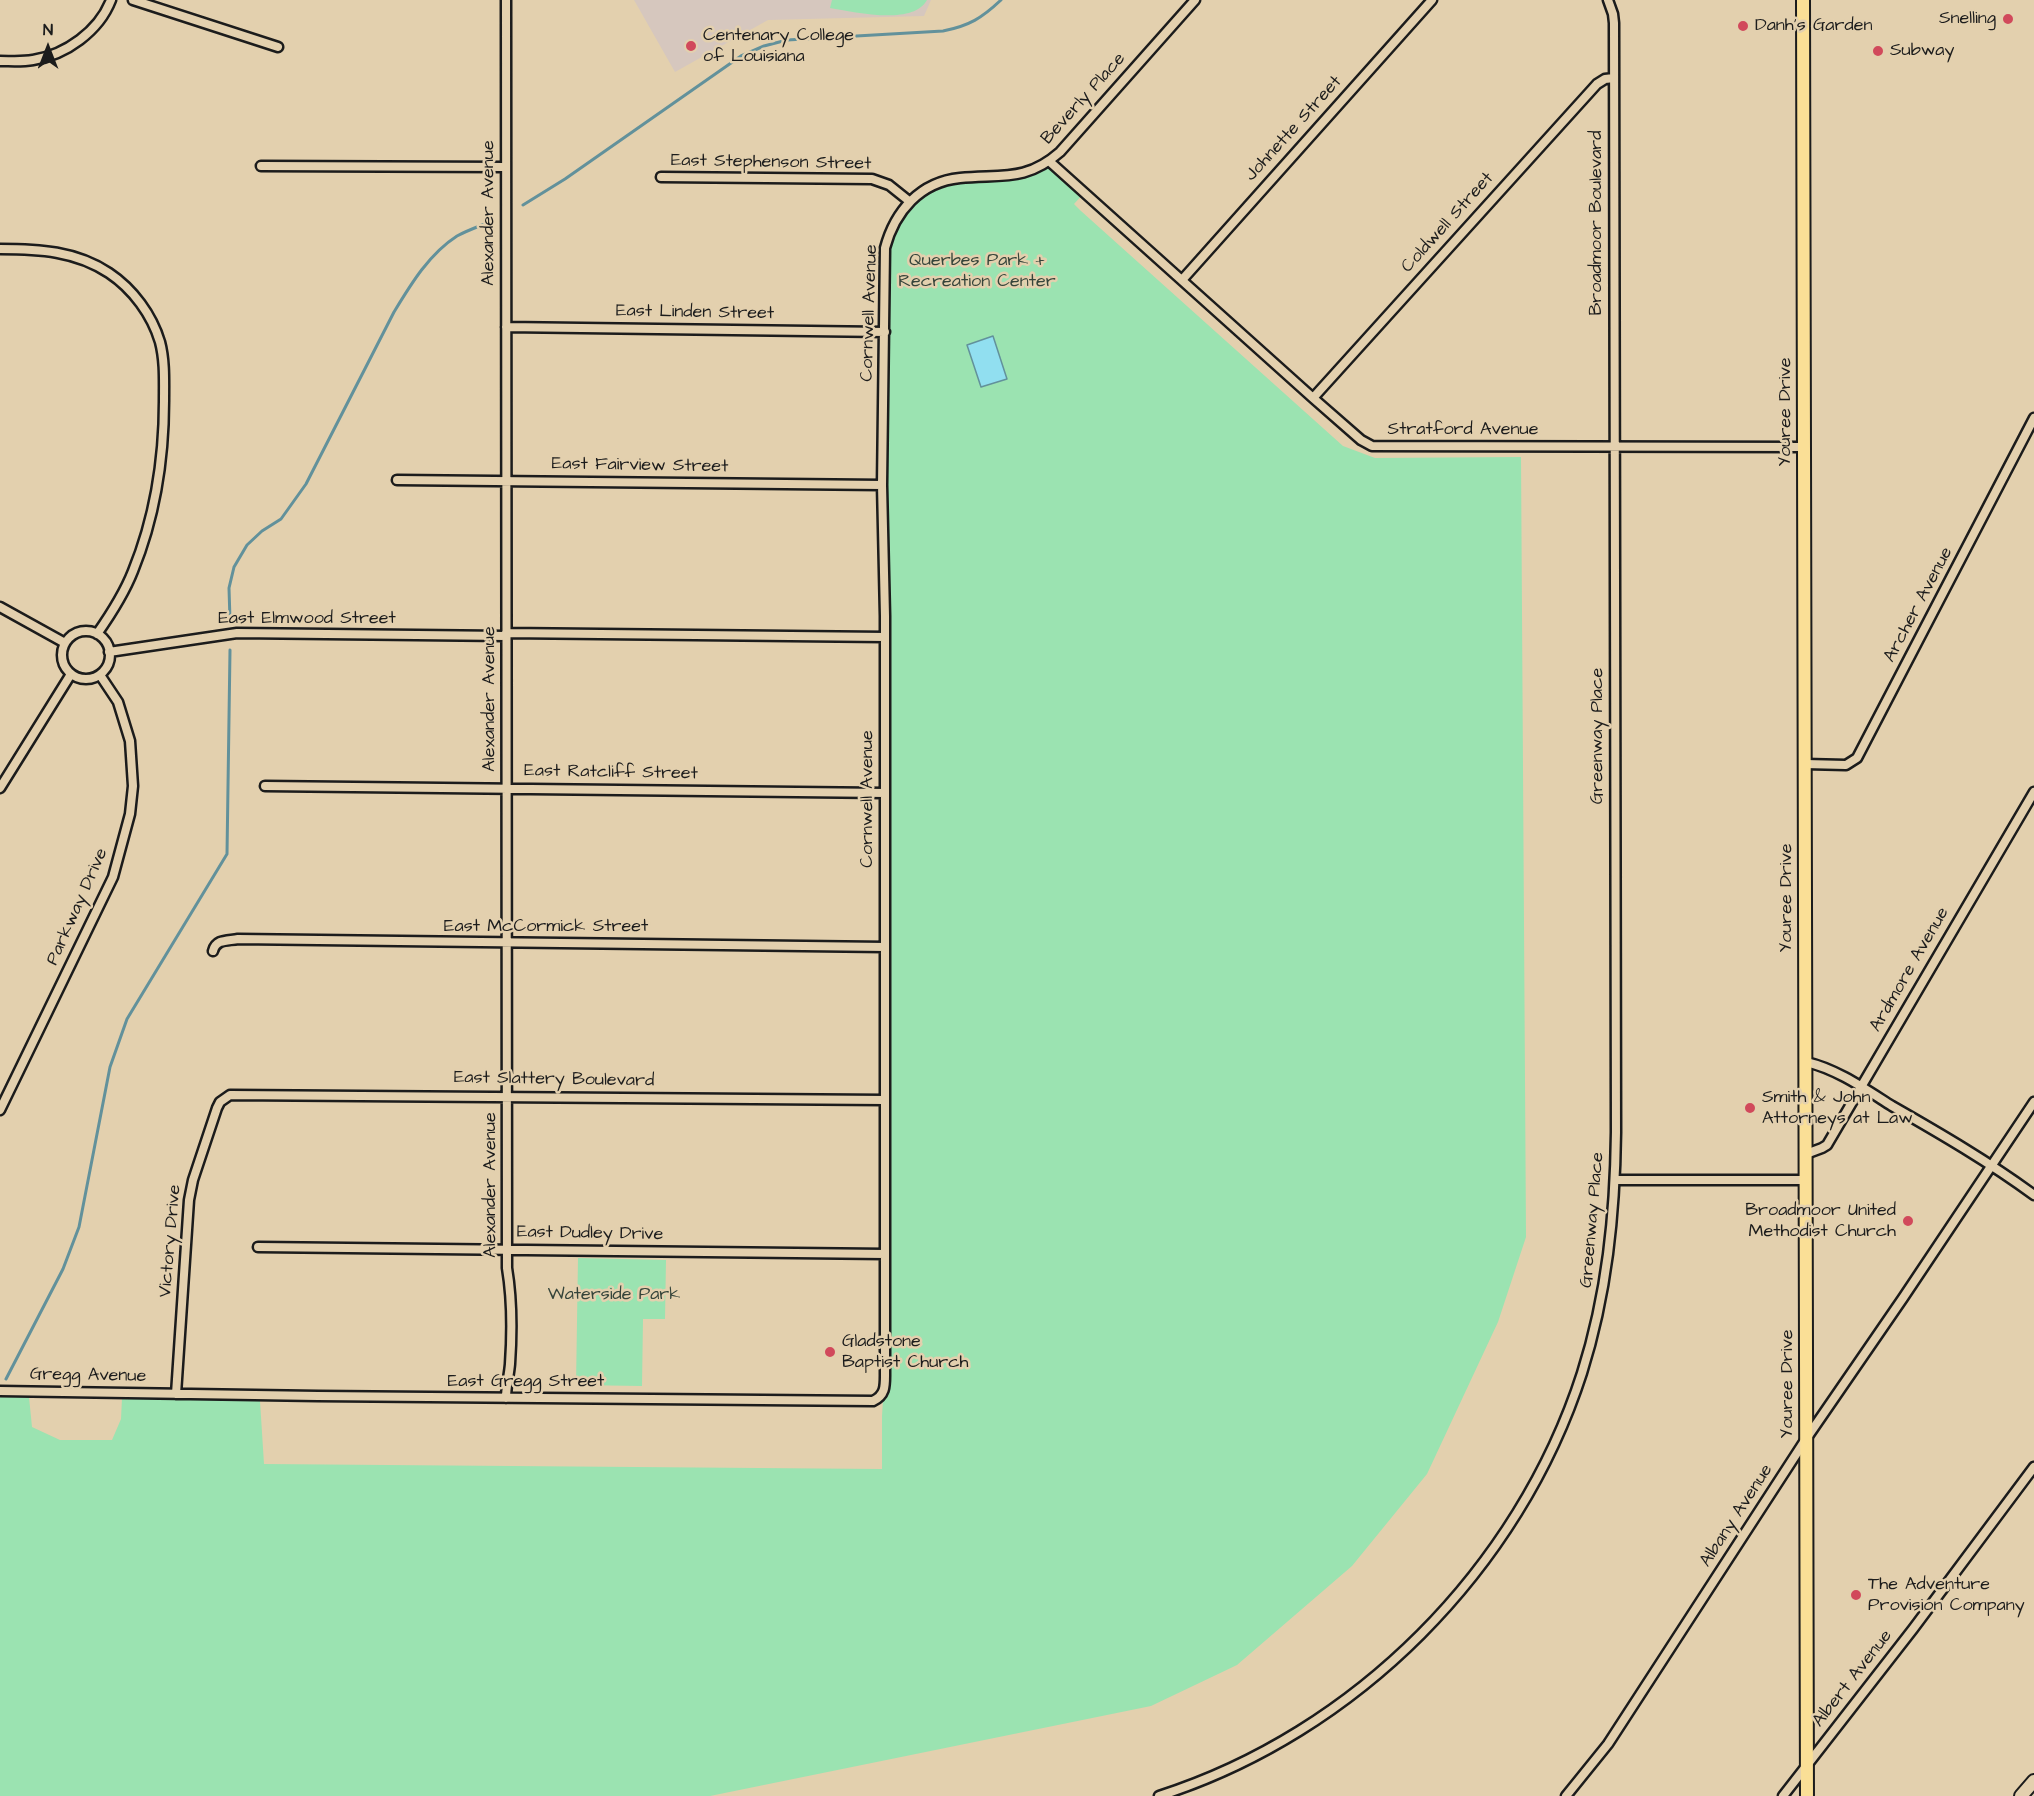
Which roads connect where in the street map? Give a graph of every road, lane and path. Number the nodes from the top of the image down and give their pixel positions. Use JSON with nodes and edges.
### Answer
{"nodes":[{"id":1,"x":111,"y":0,"type":"edge"},
{"id":2,"x":133,"y":0,"type":"edge"},
{"id":3,"x":506,"y":0,"type":"edge"},
{"id":4,"x":1195,"y":0,"type":"edge"},
{"id":5,"x":1432,"y":0,"type":"edge"},
{"id":6,"x":1608,"y":0,"type":"edge"},
{"id":7,"x":1803,"y":0,"type":"edge"},
{"id":8,"x":278,"y":47,"type":"dead end"},
{"id":9,"x":0,"y":61,"type":"edge"},
{"id":10,"x":1614,"y":78,"type":"junction"},
{"id":11,"x":1049,"y":161,"type":"junction"},
{"id":12,"x":261,"y":166,"type":"dead end"},
{"id":13,"x":506,"y":167,"type":"junction"},
{"id":14,"x":661,"y":177,"type":"dead end"},
{"id":15,"x":909,"y":201,"type":"junction"},
{"id":16,"x":0,"y":249,"type":"edge"},
{"id":17,"x":1182,"y":280,"type":"junction"},
{"id":18,"x":506,"y":327,"type":"junction"},
{"id":19,"x":885,"y":332,"type":"junction"},
{"id":20,"x":1314,"y":398,"type":"junction"},
{"id":21,"x":2034,"y":418,"type":"edge"},
{"id":22,"x":1614,"y":446,"type":"junction"},
{"id":23,"x":1804,"y":447,"type":"junction"},
{"id":24,"x":397,"y":480,"type":"dead end"},
{"id":25,"x":506,"y":481,"type":"junction"},
{"id":26,"x":882,"y":485,"type":"junction"},
{"id":27,"x":0,"y":607,"type":"edge"},
{"id":28,"x":97,"y":634,"type":"junction"},
{"id":29,"x":506,"y":634,"type":"junction"},
{"id":30,"x":885,"y":637,"type":"junction"},
{"id":31,"x":65,"y":643,"type":"junction"},
{"id":32,"x":109,"y":652,"type":"junction"},
{"id":33,"x":71,"y":674,"type":"junction"},
{"id":34,"x":100,"y":675,"type":"junction"},
{"id":35,"x":1805,"y":764,"type":"junction"},
{"id":36,"x":265,"y":786,"type":"dead end"},
{"id":37,"x":0,"y":788,"type":"edge"},
{"id":38,"x":506,"y":789,"type":"junction"},
{"id":39,"x":2034,"y":792,"type":"edge"},
{"id":40,"x":885,"y":793,"type":"junction"},
{"id":41,"x":506,"y":943,"type":"junction"},
{"id":42,"x":885,"y":947,"type":"junction"},
{"id":43,"x":213,"y":951,"type":"dead end"},
{"id":44,"x":1806,"y":1062,"type":"junction"},
{"id":45,"x":1860,"y":1087,"type":"junction"},
{"id":46,"x":507,"y":1096,"type":"junction"},
{"id":47,"x":224,"y":1098,"type":"joint"},
{"id":48,"x":885,"y":1100,"type":"junction"},
{"id":49,"x":2034,"y":1102,"type":"edge"},
{"id":50,"x":0,"y":1110,"type":"edge"},
{"id":51,"x":1806,"y":1154,"type":"junction"},
{"id":52,"x":1992,"y":1166,"type":"junction"},
{"id":53,"x":1616,"y":1180,"type":"junction"},
{"id":54,"x":1805,"y":1180,"type":"junction"},
{"id":55,"x":2034,"y":1195,"type":"edge"},
{"id":56,"x":258,"y":1247,"type":"dead end"},
{"id":57,"x":507,"y":1250,"type":"junction"},
{"id":58,"x":885,"y":1254,"type":"junction"},
{"id":59,"x":0,"y":1391,"type":"edge"},
{"id":60,"x":176,"y":1394,"type":"junction"},
{"id":61,"x":506,"y":1398,"type":"junction"},
{"id":62,"x":876,"y":1400,"type":"joint"},
{"id":63,"x":1806,"y":1439,"type":"junction"},
{"id":64,"x":2034,"y":1467,"type":"edge"},
{"id":65,"x":1807,"y":1766,"type":"junction"},
{"id":66,"x":2034,"y":1781,"type":"edge"},
{"id":67,"x":1159,"y":1796,"type":"edge"},
{"id":68,"x":1566,"y":1796,"type":"edge"},
{"id":69,"x":1783,"y":1796,"type":"edge"},
{"id":70,"x":1807,"y":1796,"type":"edge"},
{"id":71,"x":2021,"y":1796,"type":"edge"}],
"edges":[{"from":1,"to":9,"type":"street"},
{"from":2,"to":8,"type":"street"},
{"from":3,"to":13,"type":"street","name":"Alexander Avenue"},
{"from":4,"to":11,"type":"street","name":"Beverly Place"},
{"from":5,"to":17,"type":"street","name":"Johnette Street"},
{"from":6,"to":10,"type":"street","name":"Broadmoor Boulevard"},
{"from":7,"to":23,"type":"main road","name":"Youree Drive"},
{"from":10,"to":20,"type":"street","name":"Coldwell Street"},
{"from":10,"to":22,"type":"street","name":"Broadmoor Boulevard"},
{"from":11,"to":15,"type":"street","name":"Beverly Place"},
{"from":11,"to":17,"type":"street","name":"Stratford Avenue"},
{"from":12,"to":13,"type":"street"},
{"from":13,"to":18,"type":"street","name":"Alexander Avenue"},
{"from":14,"to":15,"type":"street","name":"East Stephenson Street"},
{"from":15,"to":19,"type":"street","name":"Cornwell Avenue"},
{"from":16,"to":28,"type":"street"},
{"from":17,"to":20,"type":"street","name":"Stratford Avenue"},
{"from":18,"to":19,"type":"street","name":"East Linden Street"},
{"from":18,"to":25,"type":"street","name":"Alexander Avenue"},
{"from":19,"to":26,"type":"street","name":"Cornwell Avenue"},
{"from":20,"to":22,"type":"street","name":"Stratford Avenue"},
{"from":21,"to":35,"type":"street","name":"Archer Avenue"},
{"from":22,"to":23,"type":"street","name":"Stratford Avenue"},
{"from":22,"to":53,"type":"street","name":"Greenway Place"},
{"from":23,"to":35,"type":"main road","name":"Youree Drive"},
{"from":24,"to":25,"type":"street","name":"East Fairview Street"},
{"from":25,"to":26,"type":"street","name":"East Fairview Street"},
{"from":25,"to":29,"type":"street","name":"Alexander Avenue"},
{"from":26,"to":30,"type":"street","name":"Cornwell Avenue"},
{"from":27,"to":31,"type":"street"},
{"from":28,"to":31,"type":"street"},
{"from":28,"to":32,"type":"street"},
{"from":29,"to":30,"type":"street","name":"East Elmwood Street"},
{"from":29,"to":32,"type":"street","name":"East Elmwood Street"},
{"from":29,"to":38,"type":"street","name":"Alexander Avenue"},
{"from":30,"to":40,"type":"street","name":"Cornwell Avenue"},
{"from":31,"to":33,"type":"street"},
{"from":32,"to":34,"type":"street"},
{"from":33,"to":34,"type":"street"},
{"from":33,"to":37,"type":"street"},
{"from":34,"to":50,"type":"street","name":"Parkway Drive"},
{"from":35,"to":44,"type":"main road","name":"Youree Drive"},
{"from":36,"to":38,"type":"street","name":"East Ratcliff Street"},
{"from":38,"to":40,"type":"street","name":"East Ratcliff Street"},
{"from":38,"to":41,"type":"street","name":"Alexander Avenue"},
{"from":39,"to":45,"type":"street","name":"Ardmore Avenue"},
{"from":40,"to":42,"type":"street","name":"Cornwell Avenue"},
{"from":41,"to":42,"type":"street","name":"East McCormick Street"},
{"from":41,"to":43,"type":"street","name":"East McCormick Street"},
{"from":41,"to":46,"type":"street","name":"Alexander Avenue"},
{"from":42,"to":48,"type":"street","name":"Cornwell Avenue"},
{"from":44,"to":45,"type":"street"},
{"from":44,"to":51,"type":"main road","name":"Youree Drive"},
{"from":45,"to":51,"type":"street","name":"Ardmore Avenue"},
{"from":45,"to":52,"type":"street"},
{"from":46,"to":47,"type":"street","name":"East Slattery Boulevard"},
{"from":46,"to":48,"type":"street","name":"East Slattery Boulevard"},
{"from":46,"to":57,"type":"street","name":"Alexander Avenue"},
{"from":47,"to":60,"type":"street","name":"Victory Drive"},
{"from":48,"to":58,"type":"street","name":"Cornwell Avenue"},
{"from":49,"to":52,"type":"street","name":"Albany Avenue"},
{"from":51,"to":54,"type":"main road","name":"Youree Drive"},
{"from":52,"to":55,"type":"street"},
{"from":52,"to":63,"type":"street","name":"Albany Avenue"},
{"from":53,"to":54,"type":"street"},
{"from":53,"to":67,"type":"street","name":"Greenway Place"},
{"from":54,"to":63,"type":"main road","name":"Youree Drive"},
{"from":56,"to":57,"type":"street","name":"East Dudley Drive"},
{"from":57,"to":58,"type":"street","name":"East Dudley Drive"},
{"from":57,"to":61,"type":"street","name":"Alexander Avenue"},
{"from":58,"to":62,"type":"street","name":"Cornwell Avenue"},
{"from":59,"to":60,"type":"street","name":"Gregg Avenue"},
{"from":60,"to":61,"type":"street","name":"East Gregg Street"},
{"from":61,"to":62,"type":"street","name":"East Gregg Street"},
{"from":63,"to":65,"type":"main road","name":"Youree Drive"},
{"from":63,"to":68,"type":"street","name":"Albany Avenue"},
{"from":64,"to":65,"type":"street","name":"Albert Avenue"},
{"from":65,"to":69,"type":"street","name":"Albert Avenue"},
{"from":65,"to":70,"type":"main road","name":"Youree Drive"},
{"from":66,"to":71,"type":"street"}]}
